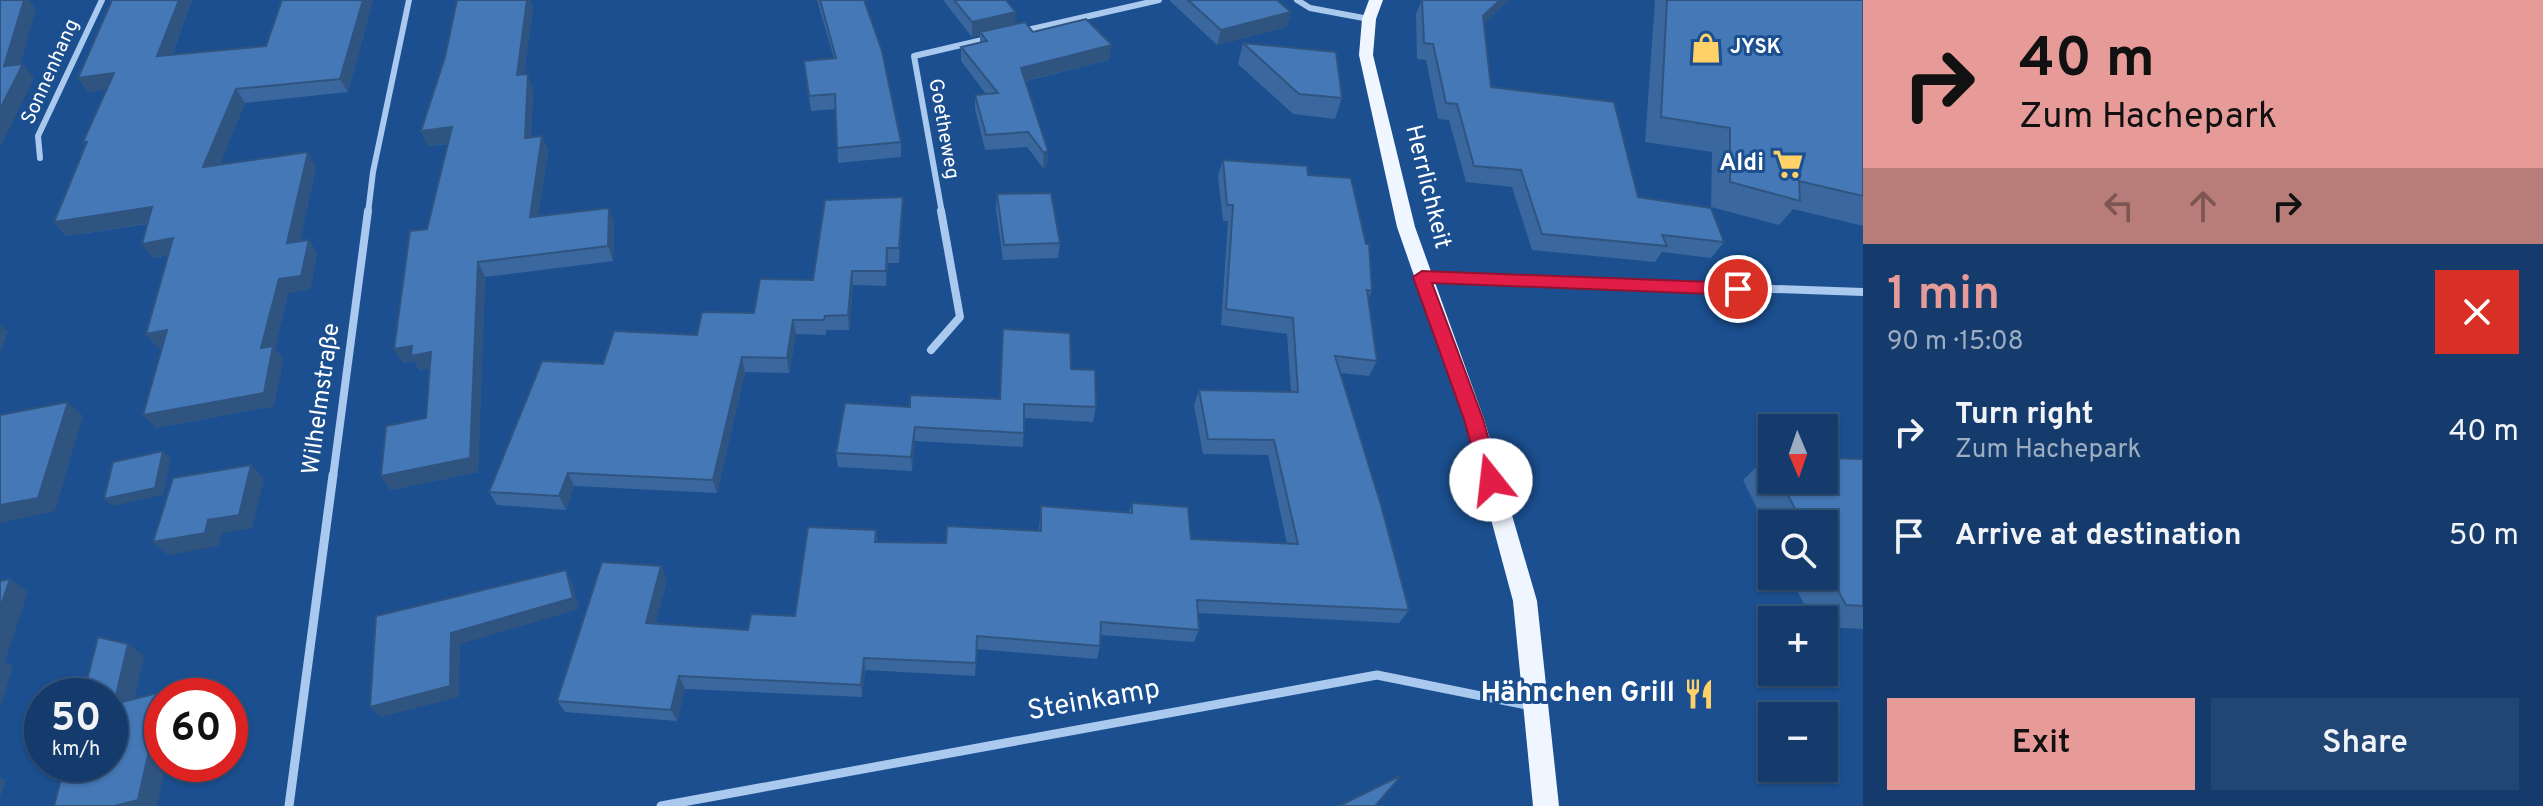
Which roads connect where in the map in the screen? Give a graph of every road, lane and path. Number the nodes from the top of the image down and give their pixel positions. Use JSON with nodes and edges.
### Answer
{"nodes":[{"id":1,"x":102,"y":0,"type":"edge"},
{"id":2,"x":409,"y":0,"type":"edge"},
{"id":3,"x":1159,"y":0,"type":"edge"},
{"id":4,"x":1297,"y":0,"type":"edge"},
{"id":5,"x":1376,"y":0,"type":"edge"},
{"id":6,"x":1369,"y":19,"type":"junction"},
{"id":7,"x":1021,"y":31,"type":"edge"},
{"id":8,"x":1006,"y":35,"type":"edge"},
{"id":9,"x":40,"y":158,"type":"dead end"},
{"id":10,"x":1422,"y":277,"type":"junction"},
{"id":11,"x":1863,"y":292,"type":"edge"},
{"id":12,"x":931,"y":350,"type":"dead end"},
{"id":13,"x":1536,"y":707,"type":"junction"},
{"id":14,"x":289,"y":806,"type":"edge"},
{"id":15,"x":661,"y":806,"type":"edge"},
{"id":16,"x":1546,"y":806,"type":"edge"}],
"edges":[{"from":1,"to":9,"type":"street","name":"Sonnenhang"},
{"from":2,"to":14,"type":"street","name":"Wilhelmstraße"},
{"from":3,"to":7,"type":"street"},
{"from":4,"to":6,"type":"street"},
{"from":5,"to":6,"type":"main road","name":"Herrlichkeit"},
{"from":6,"to":10,"type":"main road","name":"Herrlichkeit"},
{"from":8,"to":12,"type":"street","name":"Goetheweg"},
{"from":10,"to":11,"type":"street"},
{"from":10,"to":13,"type":"main road","name":"Herrlichkeit"},
{"from":13,"to":15,"type":"street","name":"Steinkamp"},
{"from":13,"to":16,"type":"main road","name":"Herrlichkeit"}]}
